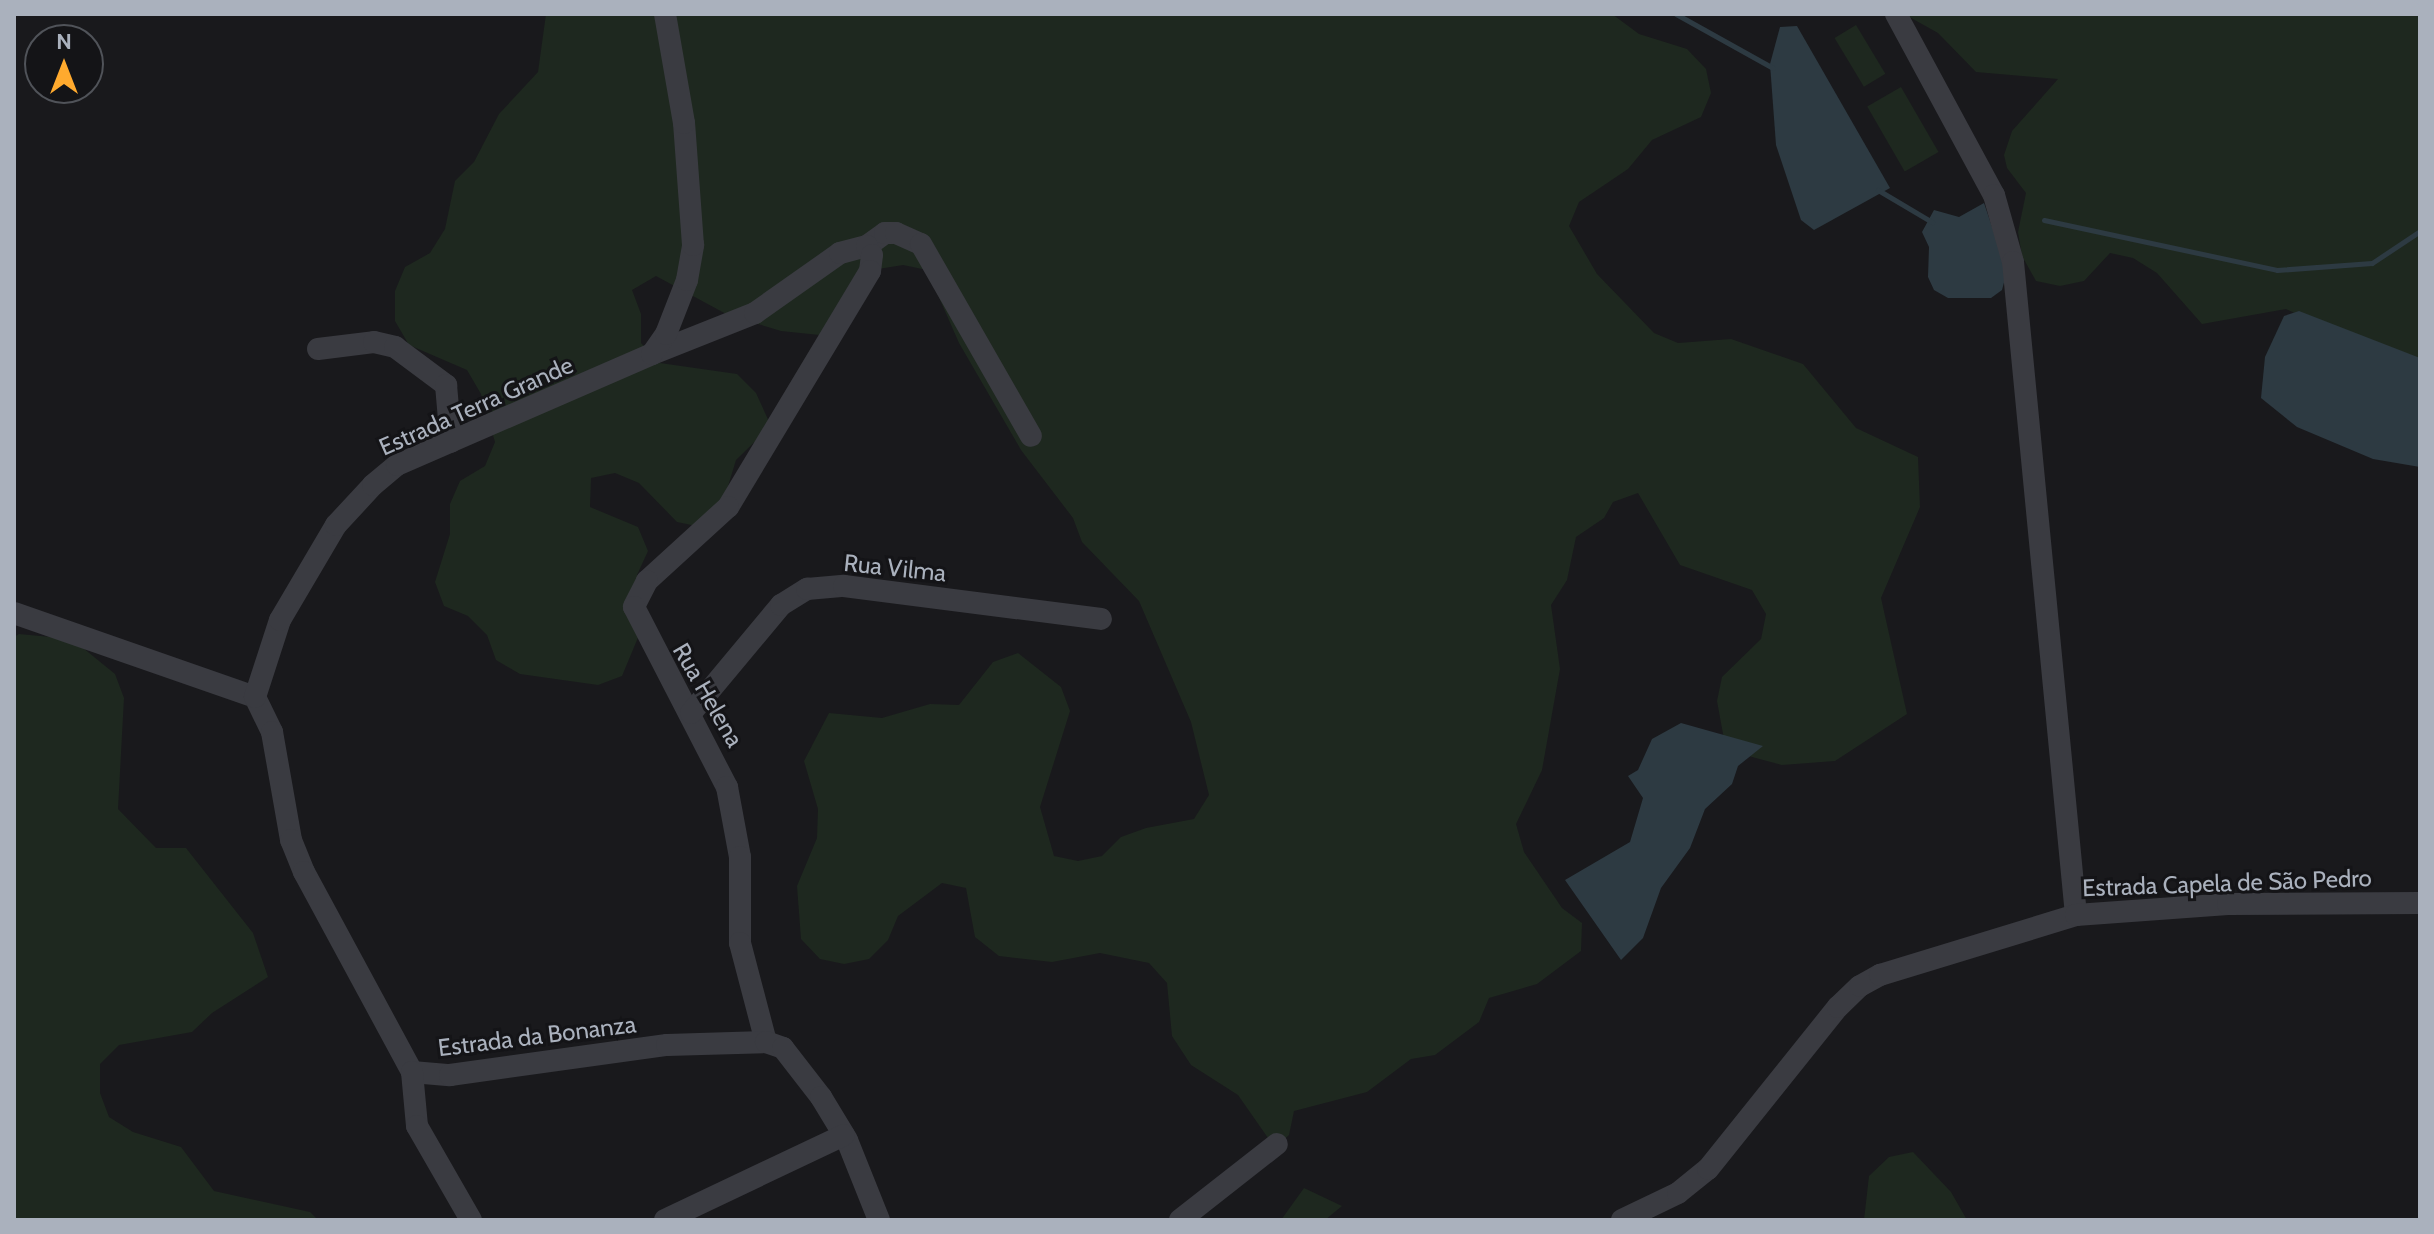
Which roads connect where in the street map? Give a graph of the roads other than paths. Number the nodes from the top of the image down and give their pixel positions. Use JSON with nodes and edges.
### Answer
{"nodes":[{"id":1,"x":665,"y":14,"type":"edge"},
{"id":2,"x":1896,"y":14,"type":"edge"},
{"id":3,"x":867,"y":246,"type":"junction"},
{"id":4,"x":318,"y":349,"type":"dead end"},
{"id":5,"x":652,"y":354,"type":"junction"},
{"id":6,"x":1031,"y":436,"type":"dead end"},
{"id":7,"x":451,"y":442,"type":"junction"},
{"id":8,"x":14,"y":613,"type":"edge"},
{"id":9,"x":1101,"y":619,"type":"dead end"},
{"id":10,"x":255,"y":697,"type":"junction"},
{"id":11,"x":691,"y":713,"type":"junction"},
{"id":12,"x":2420,"y":903,"type":"edge"},
{"id":13,"x":2076,"y":915,"type":"junction"},
{"id":14,"x":766,"y":1042,"type":"junction"},
{"id":15,"x":412,"y":1072,"type":"junction"},
{"id":16,"x":844,"y":1135,"type":"junction"},
{"id":17,"x":1277,"y":1144,"type":"dead end"},
{"id":18,"x":471,"y":1220,"type":"edge"},
{"id":19,"x":665,"y":1220,"type":"edge"},
{"id":20,"x":879,"y":1220,"type":"edge"},
{"id":21,"x":1180,"y":1220,"type":"edge"},
{"id":22,"x":1622,"y":1220,"type":"edge"}],
"edges":[{"from":1,"to":5,"type":"street"},
{"from":2,"to":13,"type":"street"},
{"from":3,"to":5,"type":"street","name":"Estrada Terra Grande"},
{"from":3,"to":6,"type":"street","name":"Estrada Terra Grande"},
{"from":3,"to":11,"type":"street","name":"Rua Helena"},
{"from":4,"to":7,"type":"street"},
{"from":5,"to":7,"type":"street","name":"Estrada Terra Grande"},
{"from":7,"to":10,"type":"street","name":"Estrada Terra Grande"},
{"from":8,"to":10,"type":"street"},
{"from":9,"to":11,"type":"street","name":"Rua Vilma"},
{"from":10,"to":15,"type":"street","name":"Estrada da Bonanza"},
{"from":11,"to":14,"type":"street","name":"Rua Helena"},
{"from":12,"to":13,"type":"street","name":"Estrada Capela de São Pedro"},
{"from":13,"to":22,"type":"street","name":"Estrada Capela de São Pedro"},
{"from":14,"to":15,"type":"street","name":"Estrada da Bonanza"},
{"from":14,"to":16,"type":"street"},
{"from":15,"to":18,"type":"street"},
{"from":16,"to":19,"type":"street"},
{"from":16,"to":20,"type":"street"},
{"from":17,"to":21,"type":"street"}]}
